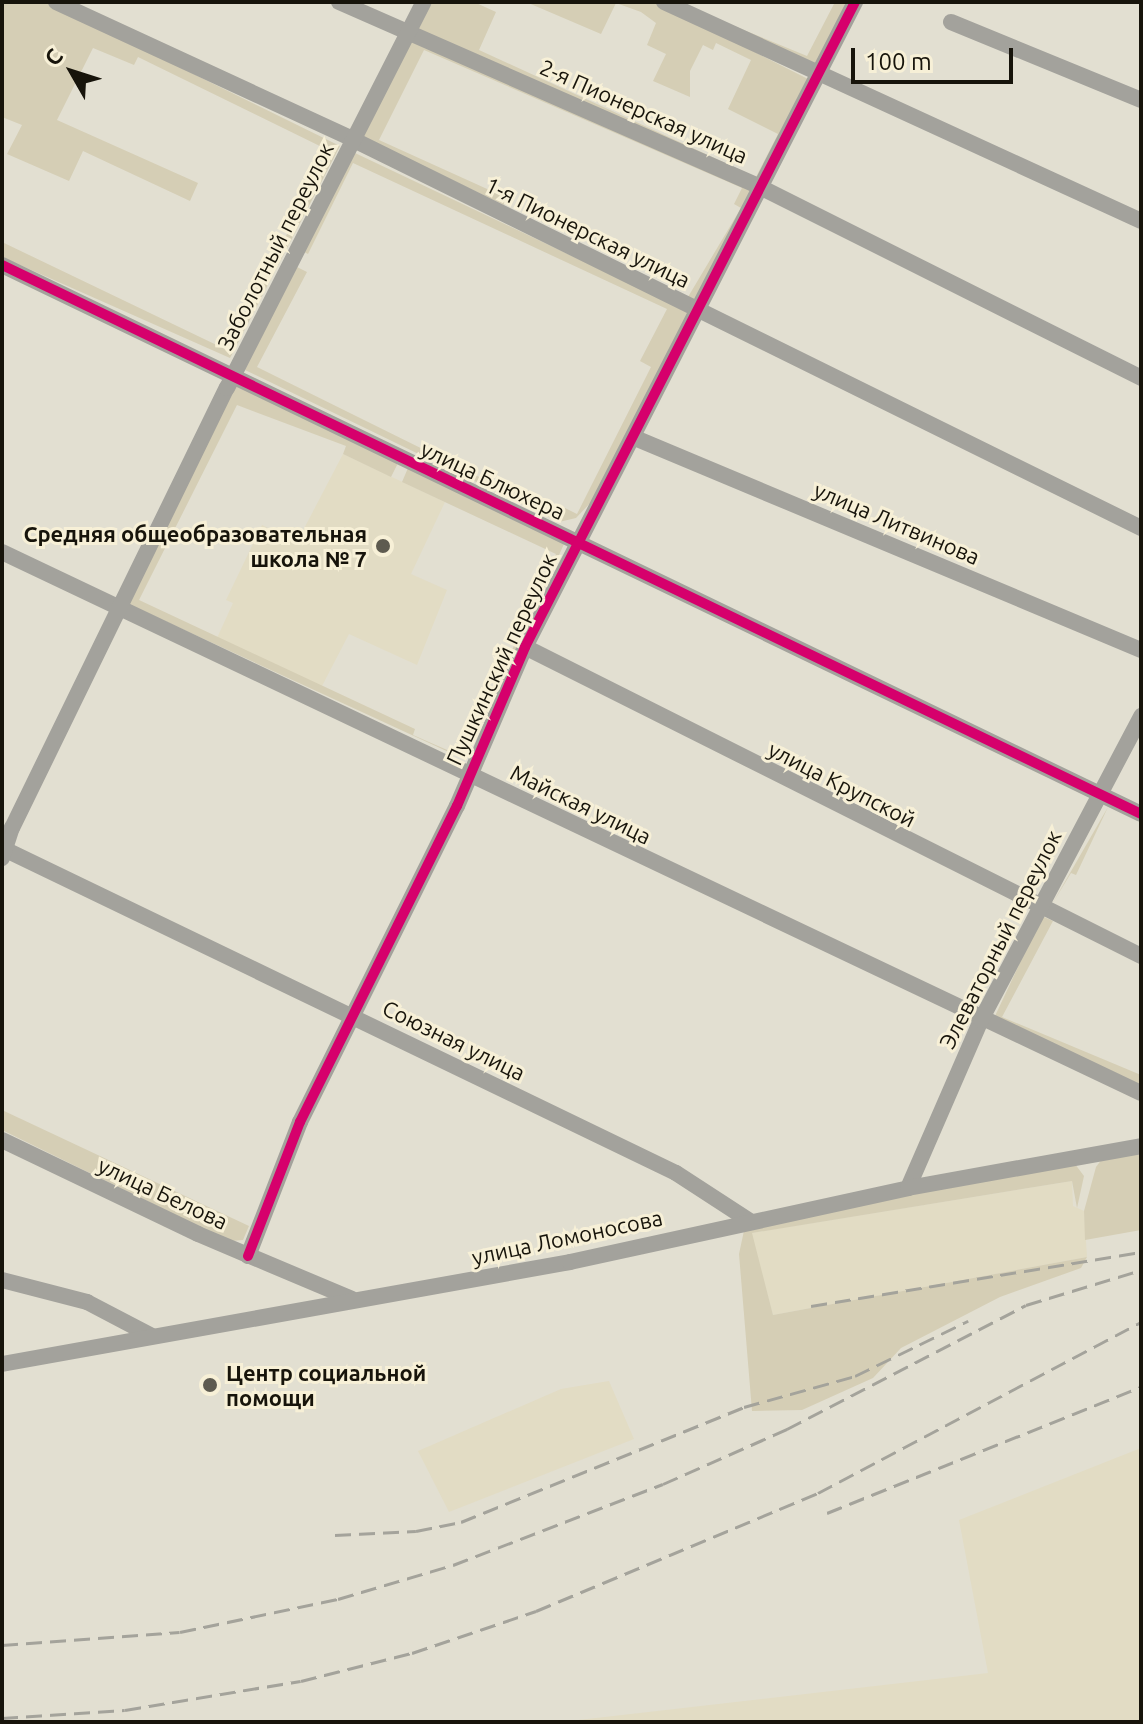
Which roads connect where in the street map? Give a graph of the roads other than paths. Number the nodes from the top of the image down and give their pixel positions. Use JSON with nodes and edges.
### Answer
{"nodes":[{"id":1,"x":56,"y":2,"type":"edge"},
{"id":2,"x":339,"y":2,"type":"edge"},
{"id":3,"x":424,"y":2,"type":"edge"},
{"id":4,"x":664,"y":2,"type":"edge"},
{"id":5,"x":855,"y":2,"type":"edge"},
{"id":6,"x":951,"y":22,"type":"dead end"},
{"id":7,"x":408,"y":32,"type":"junction"},
{"id":8,"x":820,"y":75,"type":"junction"},
{"id":9,"x":1141,"y":100,"type":"edge"},
{"id":10,"x":354,"y":140,"type":"junction"},
{"id":11,"x":762,"y":188,"type":"junction"},
{"id":12,"x":1141,"y":221,"type":"edge"},
{"id":13,"x":2,"y":265,"type":"edge"},
{"id":14,"x":699,"y":311,"type":"junction"},
{"id":15,"x":234,"y":376,"type":"junction"},
{"id":16,"x":1141,"y":378,"type":"edge"},
{"id":17,"x":635,"y":438,"type":"junction"},
{"id":18,"x":1141,"y":528,"type":"edge"},
{"id":19,"x":578,"y":542,"type":"junction"},
{"id":20,"x":2,"y":552,"type":"edge"},
{"id":21,"x":121,"y":609,"type":"junction"},
{"id":22,"x":525,"y":647,"type":"junction"},
{"id":23,"x":1141,"y":650,"type":"edge"},
{"id":24,"x":1141,"y":716,"type":"edge"},
{"id":25,"x":469,"y":775,"type":"junction"},
{"id":26,"x":1100,"y":794,"type":"junction"},
{"id":27,"x":1141,"y":814,"type":"edge"},
{"id":28,"x":3,"y":852,"type":"edge"},
{"id":29,"x":1041,"y":909,"type":"junction"},
{"id":30,"x":1141,"y":956,"type":"edge"},
{"id":31,"x":353,"y":1015,"type":"junction"},
{"id":32,"x":981,"y":1020,"type":"junction"},
{"id":33,"x":1141,"y":1093,"type":"edge"},
{"id":34,"x":2,"y":1140,"type":"edge"},
{"id":35,"x":1141,"y":1146,"type":"edge"},
{"id":36,"x":908,"y":1188,"type":"junction"},
{"id":37,"x":750,"y":1221,"type":"junction"},
{"id":38,"x":248,"y":1256,"type":"junction"},
{"id":39,"x":2,"y":1280,"type":"edge"},
{"id":40,"x":352,"y":1299,"type":"junction"},
{"id":41,"x":152,"y":1336,"type":"junction"},
{"id":42,"x":2,"y":1364,"type":"edge"}],
"edges":[{"from":1,"to":10,"type":"street","name":"1-я Пионерская улица"},
{"from":2,"to":7,"type":"street","name":"2-я Пионерская улица"},
{"from":3,"to":7,"type":"street","name":"Заболотный переулок"},
{"from":4,"to":8,"type":"street"},
{"from":5,"to":8,"type":"street","name":"Пушкинский переулок"},
{"from":6,"to":9,"type":"street"},
{"from":7,"to":10,"type":"street","name":"Заболотный переулок"},
{"from":7,"to":11,"type":"street","name":"2-я Пионерская улица"},
{"from":8,"to":11,"type":"street","name":"Пушкинский переулок"},
{"from":8,"to":12,"type":"street"},
{"from":10,"to":14,"type":"street","name":"1-я Пионерская улица"},
{"from":10,"to":15,"type":"street","name":"Заболотный переулок"},
{"from":11,"to":14,"type":"street","name":"Пушкинский переулок"},
{"from":11,"to":16,"type":"street","name":"2-я Пионерская улица"},
{"from":13,"to":15,"type":"street","name":"улица Блюхера"},
{"from":14,"to":17,"type":"street","name":"Пушкинский переулок"},
{"from":14,"to":18,"type":"street","name":"1-я Пионерская улица"},
{"from":15,"to":19,"type":"street","name":"улица Блюхера"},
{"from":15,"to":21,"type":"street","name":"Заболотный переулок"},
{"from":17,"to":19,"type":"street","name":"Пушкинский переулок"},
{"from":17,"to":23,"type":"street","name":"улица Литвинова"},
{"from":19,"to":22,"type":"street","name":"Пушкинский переулок"},
{"from":19,"to":26,"type":"street","name":"улица Блюхера"},
{"from":20,"to":21,"type":"street","name":"Майская улица"},
{"from":21,"to":25,"type":"street","name":"Майская улица"},
{"from":21,"to":28,"type":"street","name":"Заболотный переулок"},
{"from":22,"to":25,"type":"street","name":"Пушкинский переулок"},
{"from":22,"to":29,"type":"street","name":"улица Крупской"},
{"from":24,"to":26,"type":"street","name":"Элеваторный переулок"},
{"from":25,"to":31,"type":"street","name":"Пушкинский переулок"},
{"from":25,"to":32,"type":"street","name":"Майская улица"},
{"from":26,"to":27,"type":"street","name":"улица Блюхера"},
{"from":26,"to":29,"type":"street","name":"Элеваторный переулок"},
{"from":28,"to":31,"type":"street","name":"Союзная улица"},
{"from":29,"to":30,"type":"street","name":"улица Крупской"},
{"from":29,"to":32,"type":"street","name":"Элеваторный переулок"},
{"from":31,"to":37,"type":"street","name":"Союзная улица"},
{"from":31,"to":38,"type":"street","name":"Пушкинский переулок"},
{"from":32,"to":33,"type":"street","name":"Майская улица"},
{"from":32,"to":36,"type":"street","name":"Элеваторный переулок"},
{"from":34,"to":38,"type":"street","name":"улица Белова"},
{"from":35,"to":36,"type":"street","name":"улица Ломоносова"},
{"from":36,"to":37,"type":"street","name":"улица Ломоносова"},
{"from":37,"to":40,"type":"street","name":"улица Ломоносова"},
{"from":38,"to":40,"type":"street","name":"улица Белова"},
{"from":39,"to":41,"type":"street"},
{"from":40,"to":41,"type":"street","name":"улица Ломоносова"},
{"from":41,"to":42,"type":"street","name":"улица Ломоносова"}]}
